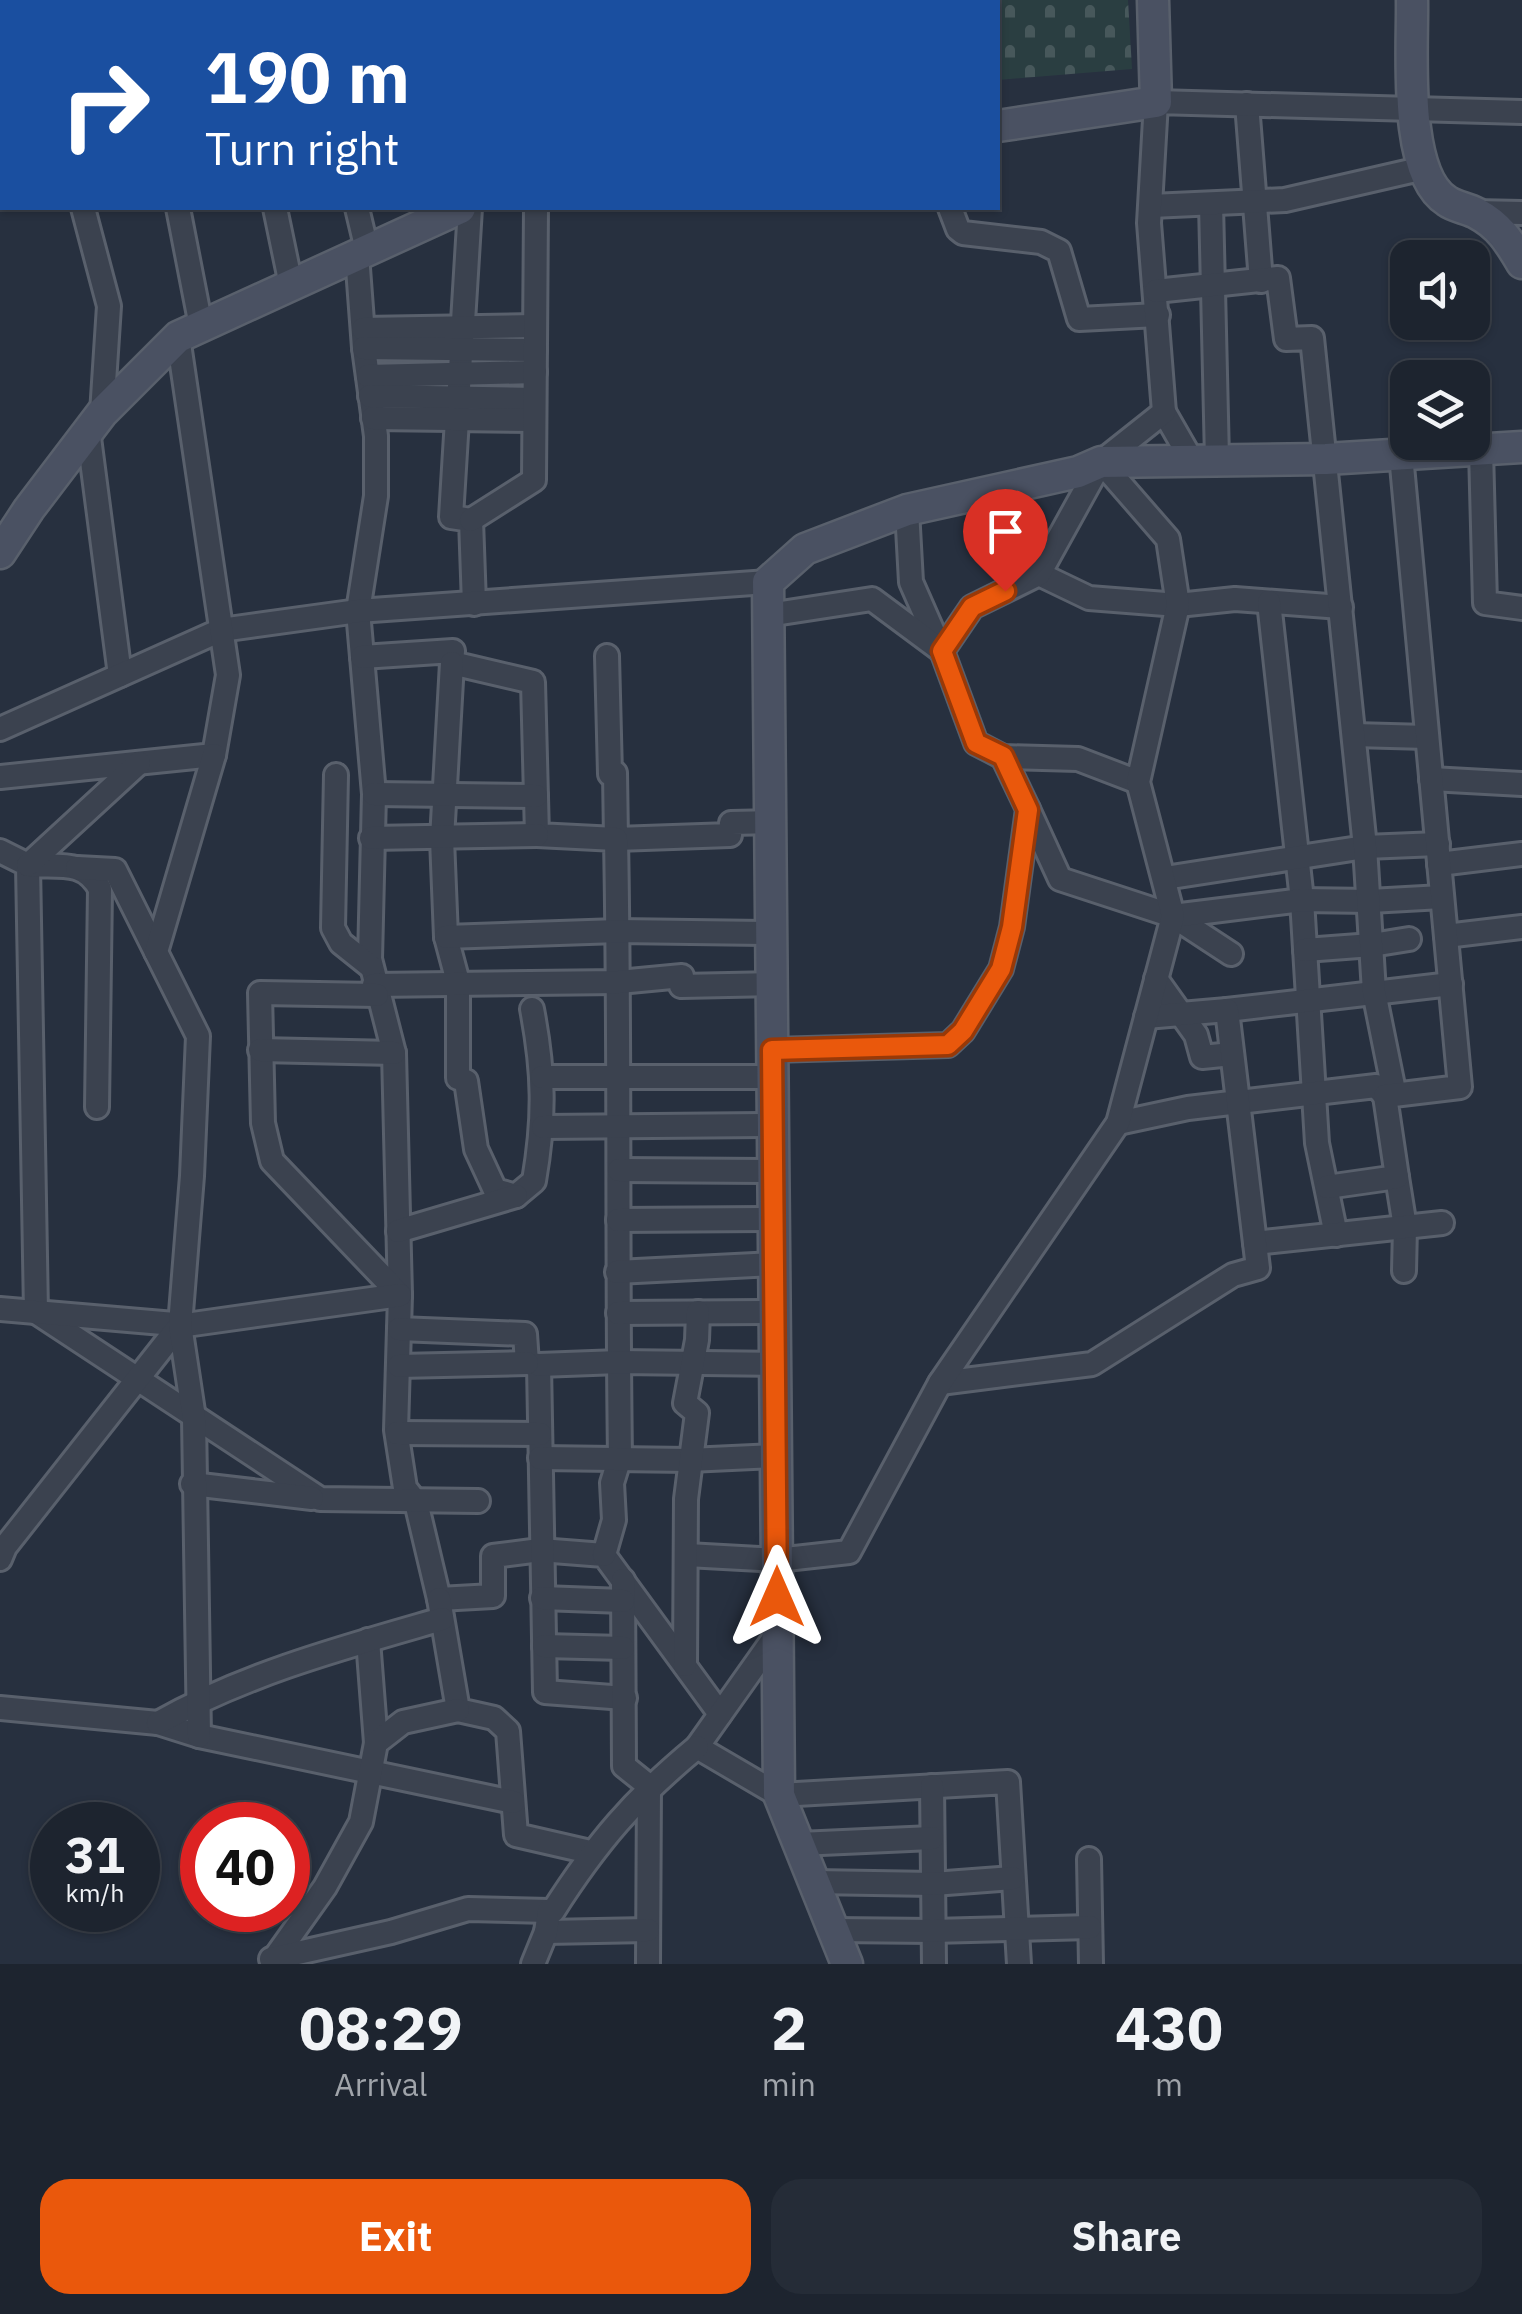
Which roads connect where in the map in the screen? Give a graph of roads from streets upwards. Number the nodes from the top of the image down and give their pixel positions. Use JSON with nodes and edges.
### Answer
{"nodes":[{"id":1,"x":1153,"y":0,"type":"edge"},
{"id":2,"x":1412,"y":0,"type":"edge"},
{"id":3,"x":1156,"y":102,"type":"junction"},
{"id":4,"x":1248,"y":104,"type":"junction"},
{"id":5,"x":1414,"y":108,"type":"junction"},
{"id":6,"x":1522,"y":112,"type":"edge"},
{"id":7,"x":1000,"y":126,"type":"edge"},
{"id":8,"x":1424,"y":168,"type":"junction"},
{"id":9,"x":1258,"y":203,"type":"junction"},
{"id":10,"x":1210,"y":204,"type":"junction"},
{"id":11,"x":1150,"y":206,"type":"junction"},
{"id":12,"x":84,"y":210,"type":"edge"},
{"id":13,"x":178,"y":210,"type":"edge"},
{"id":14,"x":275,"y":210,"type":"edge"},
{"id":15,"x":357,"y":210,"type":"edge"},
{"id":16,"x":470,"y":210,"type":"edge"},
{"id":17,"x":536,"y":210,"type":"edge"},
{"id":18,"x":951,"y":210,"type":"edge"},
{"id":19,"x":444,"y":211,"type":"edge"},
{"id":20,"x":1474,"y":212,"type":"junction"},
{"id":21,"x":1522,"y":213,"type":"edge"},
{"id":22,"x":362,"y":253,"type":"junction"},
{"id":23,"x":1522,"y":263,"type":"edge"},
{"id":24,"x":1261,"y":280,"type":"junction"},
{"id":25,"x":292,"y":285,"type":"junction"},
{"id":26,"x":1214,"y":287,"type":"junction"},
{"id":27,"x":1156,"y":291,"type":"junction"},
{"id":28,"x":1158,"y":316,"type":"junction"},
{"id":29,"x":463,"y":326,"type":"junction"},
{"id":30,"x":535,"y":326,"type":"junction"},
{"id":31,"x":190,"y":332,"type":"junction"},
{"id":32,"x":363,"y":338,"type":"junction"},
{"id":33,"x":535,"y":361,"type":"junction"},
{"id":34,"x":461,"y":362,"type":"junction"},
{"id":35,"x":370,"y":396,"type":"junction"},
{"id":36,"x":458,"y":408,"type":"junction"},
{"id":37,"x":534,"y":410,"type":"junction"},
{"id":38,"x":1164,"y":412,"type":"junction"},
{"id":39,"x":95,"y":422,"type":"junction"},
{"id":40,"x":1522,"y":448,"type":"edge"},
{"id":41,"x":1490,"y":450,"type":"edge"},
{"id":42,"x":1390,"y":456,"type":"edge"},
{"id":43,"x":1204,"y":458,"type":"junction"},
{"id":44,"x":1326,"y":459,"type":"junction"},
{"id":45,"x":1400,"y":460,"type":"edge"},
{"id":46,"x":1481,"y":460,"type":"edge"},
{"id":47,"x":1102,"y":462,"type":"junction"},
{"id":48,"x":907,"y":510,"type":"junction"},
{"id":49,"x":471,"y":520,"type":"junction"},
{"id":50,"x":0,"y":554,"type":"edge"},
{"id":51,"x":1038,"y":574,"type":"junction"},
{"id":52,"x":768,"y":582,"type":"junction"},
{"id":53,"x":1268,"y":602,"type":"junction"},
{"id":54,"x":1178,"y":604,"type":"junction"},
{"id":55,"x":465,"y":605,"type":"junction"},
{"id":56,"x":1341,"y":607,"type":"junction"},
{"id":57,"x":1522,"y":608,"type":"edge"},
{"id":58,"x":358,"y":611,"type":"junction"},
{"id":59,"x":768,"y":615,"type":"junction"},
{"id":60,"x":221,"y":630,"type":"junction"},
{"id":61,"x":942,"y":651,"type":"junction"},
{"id":62,"x":608,"y":656,"type":"dead end"},
{"id":63,"x":362,"y":657,"type":"junction"},
{"id":64,"x":452,"y":657,"type":"junction"},
{"id":65,"x":120,"y":675,"type":"junction"},
{"id":66,"x":0,"y":730,"type":"edge"},
{"id":67,"x":1354,"y":736,"type":"junction"},
{"id":68,"x":1427,"y":737,"type":"junction"},
{"id":69,"x":214,"y":755,"type":"junction"},
{"id":70,"x":1003,"y":756,"type":"junction"},
{"id":71,"x":139,"y":762,"type":"junction"},
{"id":72,"x":0,"y":776,"type":"edge"},
{"id":73,"x":336,"y":776,"type":"dead end"},
{"id":74,"x":1431,"y":778,"type":"junction"},
{"id":75,"x":1138,"y":782,"type":"junction"},
{"id":76,"x":1522,"y":784,"type":"edge"},
{"id":77,"x":374,"y":794,"type":"junction"},
{"id":78,"x":444,"y":796,"type":"junction"},
{"id":79,"x":536,"y":796,"type":"junction"},
{"id":80,"x":1028,"y":810,"type":"junction"},
{"id":81,"x":770,"y":822,"type":"junction"},
{"id":82,"x":537,"y":835,"type":"junction"},
{"id":83,"x":370,"y":838,"type":"junction"},
{"id":84,"x":442,"y":838,"type":"junction"},
{"id":85,"x":616,"y":839,"type":"junction"},
{"id":86,"x":1365,"y":847,"type":"junction"},
{"id":87,"x":0,"y":852,"type":"edge"},
{"id":88,"x":1438,"y":854,"type":"junction"},
{"id":89,"x":1522,"y":854,"type":"edge"},
{"id":90,"x":1297,"y":857,"type":"junction"},
{"id":91,"x":28,"y":865,"type":"junction"},
{"id":92,"x":1165,"y":878,"type":"junction"},
{"id":93,"x":1442,"y":896,"type":"junction"},
{"id":94,"x":1302,"y":900,"type":"junction"},
{"id":95,"x":1370,"y":902,"type":"junction"},
{"id":96,"x":1173,"y":916,"type":"junction"},
{"id":97,"x":1522,"y":927,"type":"edge"},
{"id":98,"x":618,"y":931,"type":"junction"},
{"id":99,"x":771,"y":933,"type":"junction"},
{"id":100,"x":1446,"y":936,"type":"junction"},
{"id":101,"x":446,"y":937,"type":"junction"},
{"id":102,"x":1409,"y":939,"type":"dead end"},
{"id":103,"x":1372,"y":946,"type":"junction"},
{"id":104,"x":1306,"y":950,"type":"junction"},
{"id":105,"x":156,"y":952,"type":"junction"},
{"id":106,"x":1231,"y":954,"type":"dead end"},
{"id":107,"x":1156,"y":979,"type":"junction"},
{"id":108,"x":374,"y":982,"type":"junction"},
{"id":109,"x":458,"y":982,"type":"junction"},
{"id":110,"x":619,"y":982,"type":"junction"},
{"id":111,"x":772,"y":984,"type":"junction"},
{"id":112,"x":1450,"y":984,"type":"junction"},
{"id":113,"x":1374,"y":992,"type":"junction"},
{"id":114,"x":1309,"y":1000,"type":"junction"},
{"id":115,"x":532,"y":1009,"type":"dead end"},
{"id":116,"x":1227,"y":1010,"type":"junction"},
{"id":117,"x":1181,"y":1014,"type":"junction"},
{"id":118,"x":1146,"y":1017,"type":"junction"},
{"id":119,"x":260,"y":1050,"type":"junction"},
{"id":120,"x":394,"y":1053,"type":"junction"},
{"id":121,"x":1232,"y":1054,"type":"junction"},
{"id":122,"x":772,"y":1063,"type":"junction"},
{"id":123,"x":621,"y":1076,"type":"junction"},
{"id":124,"x":542,"y":1077,"type":"junction"},
{"id":125,"x":1315,"y":1095,"type":"junction"},
{"id":126,"x":1385,"y":1096,"type":"junction"},
{"id":127,"x":1238,"y":1102,"type":"junction"},
{"id":128,"x":97,"y":1107,"type":"dead end"},
{"id":129,"x":1118,"y":1122,"type":"junction"},
{"id":130,"x":620,"y":1126,"type":"junction"},
{"id":131,"x":773,"y":1126,"type":"junction"},
{"id":132,"x":543,"y":1127,"type":"junction"},
{"id":133,"x":619,"y":1170,"type":"junction"},
{"id":134,"x":774,"y":1171,"type":"junction"},
{"id":135,"x":1396,"y":1177,"type":"junction"},
{"id":136,"x":1327,"y":1188,"type":"junction"},
{"id":137,"x":516,"y":1196,"type":"junction"},
{"id":138,"x":774,"y":1219,"type":"junction"},
{"id":139,"x":618,"y":1220,"type":"junction"},
{"id":140,"x":1442,"y":1224,"type":"dead end"},
{"id":141,"x":1405,"y":1227,"type":"junction"},
{"id":142,"x":398,"y":1231,"type":"junction"},
{"id":143,"x":1336,"y":1235,"type":"junction"},
{"id":144,"x":1255,"y":1243,"type":"junction"},
{"id":145,"x":774,"y":1264,"type":"junction"},
{"id":146,"x":618,"y":1272,"type":"junction"},
{"id":147,"x":1404,"y":1272,"type":"dead end"},
{"id":148,"x":400,"y":1295,"type":"junction"},
{"id":149,"x":0,"y":1308,"type":"edge"},
{"id":150,"x":36,"y":1312,"type":"junction"},
{"id":151,"x":618,"y":1312,"type":"junction"},
{"id":152,"x":698,"y":1312,"type":"junction"},
{"id":153,"x":775,"y":1312,"type":"junction"},
{"id":154,"x":180,"y":1325,"type":"junction"},
{"id":155,"x":399,"y":1329,"type":"junction"},
{"id":156,"x":619,"y":1362,"type":"junction"},
{"id":157,"x":692,"y":1363,"type":"junction"},
{"id":158,"x":533,"y":1364,"type":"junction"},
{"id":159,"x":776,"y":1364,"type":"junction"},
{"id":160,"x":399,"y":1366,"type":"junction"},
{"id":161,"x":136,"y":1380,"type":"junction"},
{"id":162,"x":940,"y":1382,"type":"junction"},
{"id":163,"x":194,"y":1418,"type":"junction"},
{"id":164,"x":397,"y":1434,"type":"junction"},
{"id":165,"x":540,"y":1446,"type":"junction"},
{"id":166,"x":776,"y":1456,"type":"junction"},
{"id":167,"x":620,"y":1457,"type":"junction"},
{"id":168,"x":689,"y":1460,"type":"junction"},
{"id":169,"x":192,"y":1484,"type":"junction"},
{"id":170,"x":320,"y":1499,"type":"junction"},
{"id":171,"x":478,"y":1501,"type":"dead end"},
{"id":172,"x":416,"y":1502,"type":"junction"},
{"id":173,"x":540,"y":1550,"type":"junction"},
{"id":174,"x":604,"y":1555,"type":"junction"},
{"id":175,"x":687,"y":1555,"type":"junction"},
{"id":176,"x":0,"y":1559,"type":"edge"},
{"id":177,"x":777,"y":1560,"type":"junction"},
{"id":178,"x":623,"y":1590,"type":"junction"},
{"id":179,"x":542,"y":1598,"type":"junction"},
{"id":180,"x":441,"y":1609,"type":"junction"},
{"id":181,"x":778,"y":1634,"type":"junction"},
{"id":182,"x":368,"y":1640,"type":"junction"},
{"id":183,"x":544,"y":1646,"type":"junction"},
{"id":184,"x":623,"y":1648,"type":"junction"},
{"id":185,"x":685,"y":1665,"type":"junction"},
{"id":186,"x":625,"y":1698,"type":"junction"},
{"id":187,"x":198,"y":1700,"type":"junction"},
{"id":188,"x":0,"y":1708,"type":"edge"},
{"id":189,"x":458,"y":1710,"type":"junction"},
{"id":190,"x":720,"y":1714,"type":"junction"},
{"id":191,"x":158,"y":1723,"type":"junction"},
{"id":192,"x":198,"y":1736,"type":"junction"},
{"id":193,"x":376,"y":1743,"type":"junction"},
{"id":194,"x":697,"y":1747,"type":"junction"},
{"id":195,"x":369,"y":1770,"type":"junction"},
{"id":196,"x":649,"y":1786,"type":"junction"},
{"id":197,"x":932,"y":1786,"type":"junction"},
{"id":198,"x":779,"y":1795,"type":"junction"},
{"id":199,"x":513,"y":1802,"type":"junction"},
{"id":200,"x":932,"y":1838,"type":"junction"},
{"id":201,"x":799,"y":1844,"type":"junction"},
{"id":202,"x":590,"y":1852,"type":"junction"},
{"id":203,"x":1089,"y":1860,"type":"dead end"},
{"id":204,"x":1013,"y":1878,"type":"junction"},
{"id":205,"x":814,"y":1882,"type":"junction"},
{"id":206,"x":932,"y":1884,"type":"junction"},
{"id":207,"x":548,"y":1921,"type":"junction"},
{"id":208,"x":1090,"y":1927,"type":"junction"},
{"id":209,"x":648,"y":1930,"type":"junction"},
{"id":210,"x":834,"y":1930,"type":"junction"},
{"id":211,"x":1016,"y":1930,"type":"junction"},
{"id":212,"x":933,"y":1932,"type":"junction"},
{"id":213,"x":270,"y":1960,"type":"edge"},
{"id":214,"x":532,"y":1964,"type":"edge"},
{"id":215,"x":648,"y":1964,"type":"edge"},
{"id":216,"x":847,"y":1964,"type":"edge"},
{"id":217,"x":934,"y":1964,"type":"edge"},
{"id":218,"x":1019,"y":1964,"type":"edge"},
{"id":219,"x":1091,"y":1964,"type":"edge"}],
"edges":[{"from":1,"to":3,"type":"street"},
{"from":2,"to":5,"type":"street"},
{"from":3,"to":4,"type":"street"},
{"from":3,"to":7,"type":"street"},
{"from":3,"to":11,"type":"street"},
{"from":4,"to":5,"type":"street"},
{"from":4,"to":9,"type":"street"},
{"from":5,"to":6,"type":"street"},
{"from":5,"to":8,"type":"street"},
{"from":8,"to":9,"type":"street"},
{"from":8,"to":20,"type":"street"},
{"from":9,"to":10,"type":"street"},
{"from":9,"to":24,"type":"street"},
{"from":10,"to":11,"type":"street"},
{"from":10,"to":26,"type":"street"},
{"from":11,"to":27,"type":"street"},
{"from":12,"to":39,"type":"street"},
{"from":13,"to":31,"type":"street"},
{"from":14,"to":25,"type":"street"},
{"from":15,"to":22,"type":"street"},
{"from":16,"to":29,"type":"street"},
{"from":17,"to":30,"type":"street"},
{"from":18,"to":28,"type":"street"},
{"from":19,"to":22,"type":"street"},
{"from":20,"to":21,"type":"street"},
{"from":20,"to":23,"type":"street"},
{"from":22,"to":25,"type":"street"},
{"from":22,"to":32,"type":"street"},
{"from":24,"to":26,"type":"street"},
{"from":24,"to":44,"type":"street"},
{"from":25,"to":31,"type":"street"},
{"from":26,"to":27,"type":"street"},
{"from":26,"to":43,"type":"street"},
{"from":27,"to":28,"type":"street"},
{"from":28,"to":38,"type":"street"},
{"from":29,"to":30,"type":"street"},
{"from":29,"to":32,"type":"street"},
{"from":29,"to":34,"type":"street"},
{"from":30,"to":33,"type":"street"},
{"from":31,"to":39,"type":"street"},
{"from":31,"to":60,"type":"street"},
{"from":32,"to":34,"type":"street"},
{"from":32,"to":35,"type":"street"},
{"from":33,"to":34,"type":"street"},
{"from":33,"to":37,"type":"street"},
{"from":34,"to":35,"type":"street"},
{"from":34,"to":36,"type":"street"},
{"from":35,"to":36,"type":"street"},
{"from":35,"to":58,"type":"street"},
{"from":36,"to":37,"type":"street"},
{"from":36,"to":49,"type":"street"},
{"from":37,"to":49,"type":"street"},
{"from":38,"to":43,"type":"street"},
{"from":38,"to":47,"type":"street"},
{"from":39,"to":50,"type":"street"},
{"from":39,"to":65,"type":"street"},
{"from":40,"to":41,"type":"street"},
{"from":42,"to":44,"type":"street"},
{"from":43,"to":44,"type":"street"},
{"from":43,"to":47,"type":"street"},
{"from":44,"to":56,"type":"street"},
{"from":45,"to":68,"type":"street"},
{"from":46,"to":57,"type":"street"},
{"from":47,"to":48,"type":"street"},
{"from":47,"to":51,"type":"street"},
{"from":47,"to":54,"type":"street"},
{"from":48,"to":52,"type":"street"},
{"from":48,"to":61,"type":"street"},
{"from":49,"to":55,"type":"street"},
{"from":51,"to":54,"type":"street"},
{"from":51,"to":61,"type":"street"},
{"from":52,"to":55,"type":"street"},
{"from":52,"to":59,"type":"street"},
{"from":53,"to":54,"type":"street"},
{"from":53,"to":56,"type":"street"},
{"from":53,"to":90,"type":"street"},
{"from":54,"to":75,"type":"street"},
{"from":55,"to":58,"type":"street"},
{"from":55,"to":64,"type":"street"},
{"from":56,"to":67,"type":"street"},
{"from":58,"to":60,"type":"street"},
{"from":58,"to":63,"type":"street"},
{"from":59,"to":61,"type":"street"},
{"from":59,"to":81,"type":"street"},
{"from":60,"to":65,"type":"street"},
{"from":60,"to":69,"type":"street"},
{"from":61,"to":70,"type":"street"},
{"from":62,"to":85,"type":"street"},
{"from":63,"to":64,"type":"street"},
{"from":63,"to":77,"type":"street"},
{"from":64,"to":78,"type":"street"},
{"from":64,"to":79,"type":"street"},
{"from":65,"to":66,"type":"street"},
{"from":67,"to":68,"type":"street"},
{"from":67,"to":86,"type":"street"},
{"from":68,"to":74,"type":"street"},
{"from":69,"to":71,"type":"street"},
{"from":69,"to":105,"type":"street"},
{"from":70,"to":75,"type":"street"},
{"from":70,"to":80,"type":"street"},
{"from":71,"to":72,"type":"street"},
{"from":71,"to":91,"type":"street"},
{"from":73,"to":108,"type":"street"},
{"from":74,"to":76,"type":"street"},
{"from":74,"to":88,"type":"street"},
{"from":75,"to":92,"type":"street"},
{"from":77,"to":78,"type":"street"},
{"from":77,"to":83,"type":"street"},
{"from":78,"to":79,"type":"street"},
{"from":78,"to":84,"type":"street"},
{"from":79,"to":82,"type":"street"},
{"from":80,"to":96,"type":"street"},
{"from":80,"to":122,"type":"street"},
{"from":81,"to":85,"type":"street"},
{"from":81,"to":99,"type":"street"},
{"from":82,"to":84,"type":"street"},
{"from":82,"to":85,"type":"street"},
{"from":83,"to":84,"type":"street"},
{"from":83,"to":108,"type":"street"},
{"from":84,"to":101,"type":"street"},
{"from":85,"to":98,"type":"street"},
{"from":86,"to":88,"type":"street"},
{"from":86,"to":90,"type":"street"},
{"from":86,"to":95,"type":"street"},
{"from":87,"to":91,"type":"street"},
{"from":88,"to":89,"type":"street"},
{"from":88,"to":93,"type":"street"},
{"from":90,"to":92,"type":"street"},
{"from":90,"to":94,"type":"street"},
{"from":91,"to":105,"type":"street"},
{"from":91,"to":128,"type":"street"},
{"from":91,"to":150,"type":"street"},
{"from":92,"to":96,"type":"street"},
{"from":93,"to":95,"type":"street"},
{"from":93,"to":100,"type":"street"},
{"from":94,"to":95,"type":"street"},
{"from":94,"to":96,"type":"street"},
{"from":94,"to":104,"type":"street"},
{"from":95,"to":103,"type":"street"},
{"from":96,"to":106,"type":"street"},
{"from":96,"to":107,"type":"street"},
{"from":97,"to":100,"type":"street"},
{"from":98,"to":99,"type":"street"},
{"from":98,"to":101,"type":"street"},
{"from":98,"to":110,"type":"street"},
{"from":99,"to":111,"type":"street"},
{"from":100,"to":112,"type":"street"},
{"from":101,"to":109,"type":"street"},
{"from":102,"to":103,"type":"street"},
{"from":103,"to":104,"type":"street"},
{"from":103,"to":113,"type":"street"},
{"from":104,"to":114,"type":"street"},
{"from":105,"to":154,"type":"street"},
{"from":107,"to":117,"type":"street"},
{"from":107,"to":118,"type":"street"},
{"from":108,"to":109,"type":"street"},
{"from":108,"to":119,"type":"street"},
{"from":108,"to":120,"type":"street"},
{"from":109,"to":110,"type":"street"},
{"from":109,"to":137,"type":"street"},
{"from":110,"to":111,"type":"street"},
{"from":110,"to":123,"type":"street"},
{"from":111,"to":122,"type":"street"},
{"from":112,"to":113,"type":"street"},
{"from":112,"to":126,"type":"street"},
{"from":113,"to":114,"type":"street"},
{"from":113,"to":126,"type":"street"},
{"from":114,"to":116,"type":"street"},
{"from":114,"to":125,"type":"street"},
{"from":115,"to":124,"type":"street"},
{"from":116,"to":117,"type":"street"},
{"from":116,"to":121,"type":"street"},
{"from":117,"to":118,"type":"street"},
{"from":117,"to":121,"type":"street"},
{"from":118,"to":129,"type":"street"},
{"from":119,"to":120,"type":"street"},
{"from":119,"to":148,"type":"street"},
{"from":120,"to":142,"type":"street"},
{"from":121,"to":127,"type":"street"},
{"from":122,"to":123,"type":"street"},
{"from":122,"to":131,"type":"street"},
{"from":123,"to":124,"type":"street"},
{"from":123,"to":130,"type":"street"},
{"from":124,"to":132,"type":"street"},
{"from":125,"to":126,"type":"street"},
{"from":125,"to":127,"type":"street"},
{"from":125,"to":136,"type":"street"},
{"from":126,"to":135,"type":"street"},
{"from":127,"to":129,"type":"street"},
{"from":127,"to":144,"type":"street"},
{"from":129,"to":162,"type":"street"},
{"from":130,"to":131,"type":"street"},
{"from":130,"to":132,"type":"street"},
{"from":130,"to":133,"type":"street"},
{"from":131,"to":134,"type":"street"},
{"from":132,"to":137,"type":"street"},
{"from":133,"to":134,"type":"street"},
{"from":133,"to":139,"type":"street"},
{"from":134,"to":138,"type":"street"},
{"from":135,"to":136,"type":"street"},
{"from":135,"to":141,"type":"street"},
{"from":136,"to":143,"type":"street"},
{"from":137,"to":142,"type":"street"},
{"from":138,"to":139,"type":"street"},
{"from":138,"to":145,"type":"street"},
{"from":139,"to":146,"type":"street"},
{"from":140,"to":141,"type":"street"},
{"from":141,"to":143,"type":"street"},
{"from":141,"to":147,"type":"street"},
{"from":142,"to":148,"type":"street"},
{"from":143,"to":144,"type":"street"},
{"from":144,"to":162,"type":"street"},
{"from":145,"to":146,"type":"street"},
{"from":145,"to":153,"type":"street"},
{"from":146,"to":151,"type":"street"},
{"from":148,"to":154,"type":"street"},
{"from":148,"to":155,"type":"street"},
{"from":149,"to":150,"type":"street"},
{"from":150,"to":154,"type":"street"},
{"from":150,"to":161,"type":"street"},
{"from":151,"to":152,"type":"street"},
{"from":151,"to":156,"type":"street"},
{"from":152,"to":153,"type":"street"},
{"from":152,"to":157,"type":"street"},
{"from":153,"to":159,"type":"street"},
{"from":154,"to":161,"type":"street"},
{"from":154,"to":163,"type":"street"},
{"from":155,"to":158,"type":"street"},
{"from":155,"to":160,"type":"street"},
{"from":156,"to":157,"type":"street"},
{"from":156,"to":158,"type":"street"},
{"from":156,"to":167,"type":"street"},
{"from":157,"to":159,"type":"street"},
{"from":157,"to":168,"type":"street"},
{"from":158,"to":160,"type":"street"},
{"from":158,"to":165,"type":"street"},
{"from":159,"to":166,"type":"street"},
{"from":160,"to":164,"type":"street"},
{"from":161,"to":163,"type":"street"},
{"from":161,"to":176,"type":"street"},
{"from":162,"to":177,"type":"street"},
{"from":163,"to":169,"type":"street"},
{"from":163,"to":170,"type":"street"},
{"from":164,"to":165,"type":"street"},
{"from":164,"to":172,"type":"street"},
{"from":165,"to":167,"type":"street"},
{"from":165,"to":173,"type":"street"},
{"from":166,"to":168,"type":"street"},
{"from":166,"to":177,"type":"street"},
{"from":167,"to":168,"type":"street"},
{"from":167,"to":174,"type":"street"},
{"from":168,"to":175,"type":"street"},
{"from":169,"to":170,"type":"street"},
{"from":169,"to":187,"type":"street"},
{"from":170,"to":172,"type":"street"},
{"from":171,"to":172,"type":"street"},
{"from":172,"to":180,"type":"street"},
{"from":173,"to":174,"type":"street"},
{"from":173,"to":179,"type":"street"},
{"from":173,"to":180,"type":"street"},
{"from":174,"to":178,"type":"street"},
{"from":175,"to":177,"type":"street"},
{"from":175,"to":185,"type":"street"},
{"from":177,"to":181,"type":"street"},
{"from":178,"to":179,"type":"street"},
{"from":178,"to":184,"type":"street"},
{"from":178,"to":185,"type":"street"},
{"from":179,"to":183,"type":"street"},
{"from":180,"to":182,"type":"street"},
{"from":180,"to":189,"type":"street"},
{"from":181,"to":190,"type":"street"},
{"from":181,"to":198,"type":"street"},
{"from":182,"to":187,"type":"street"},
{"from":182,"to":193,"type":"street"},
{"from":183,"to":184,"type":"street"},
{"from":183,"to":186,"type":"street"},
{"from":184,"to":186,"type":"street"},
{"from":185,"to":190,"type":"street"},
{"from":186,"to":196,"type":"street"},
{"from":187,"to":191,"type":"street"},
{"from":187,"to":192,"type":"street"},
{"from":188,"to":191,"type":"street"},
{"from":189,"to":193,"type":"street"},
{"from":189,"to":199,"type":"street"},
{"from":190,"to":194,"type":"street"},
{"from":191,"to":192,"type":"street"},
{"from":192,"to":195,"type":"street"},
{"from":193,"to":195,"type":"street"},
{"from":194,"to":196,"type":"street"},
{"from":194,"to":198,"type":"street"},
{"from":195,"to":199,"type":"street"},
{"from":195,"to":213,"type":"street"},
{"from":196,"to":202,"type":"street"},
{"from":196,"to":209,"type":"street"},
{"from":197,"to":198,"type":"street"},
{"from":197,"to":200,"type":"street"},
{"from":197,"to":204,"type":"street"},
{"from":198,"to":201,"type":"street"},
{"from":199,"to":202,"type":"street"},
{"from":200,"to":201,"type":"street"},
{"from":200,"to":206,"type":"street"},
{"from":201,"to":205,"type":"street"},
{"from":202,"to":207,"type":"street"},
{"from":203,"to":208,"type":"street"},
{"from":204,"to":206,"type":"street"},
{"from":204,"to":211,"type":"street"},
{"from":205,"to":206,"type":"street"},
{"from":205,"to":210,"type":"street"},
{"from":206,"to":212,"type":"street"},
{"from":207,"to":209,"type":"street"},
{"from":207,"to":213,"type":"street"},
{"from":207,"to":214,"type":"street"},
{"from":208,"to":211,"type":"street"},
{"from":208,"to":219,"type":"street"},
{"from":209,"to":215,"type":"street"},
{"from":210,"to":212,"type":"street"},
{"from":210,"to":216,"type":"street"},
{"from":211,"to":212,"type":"street"},
{"from":211,"to":218,"type":"street"},
{"from":212,"to":217,"type":"street"}]}
